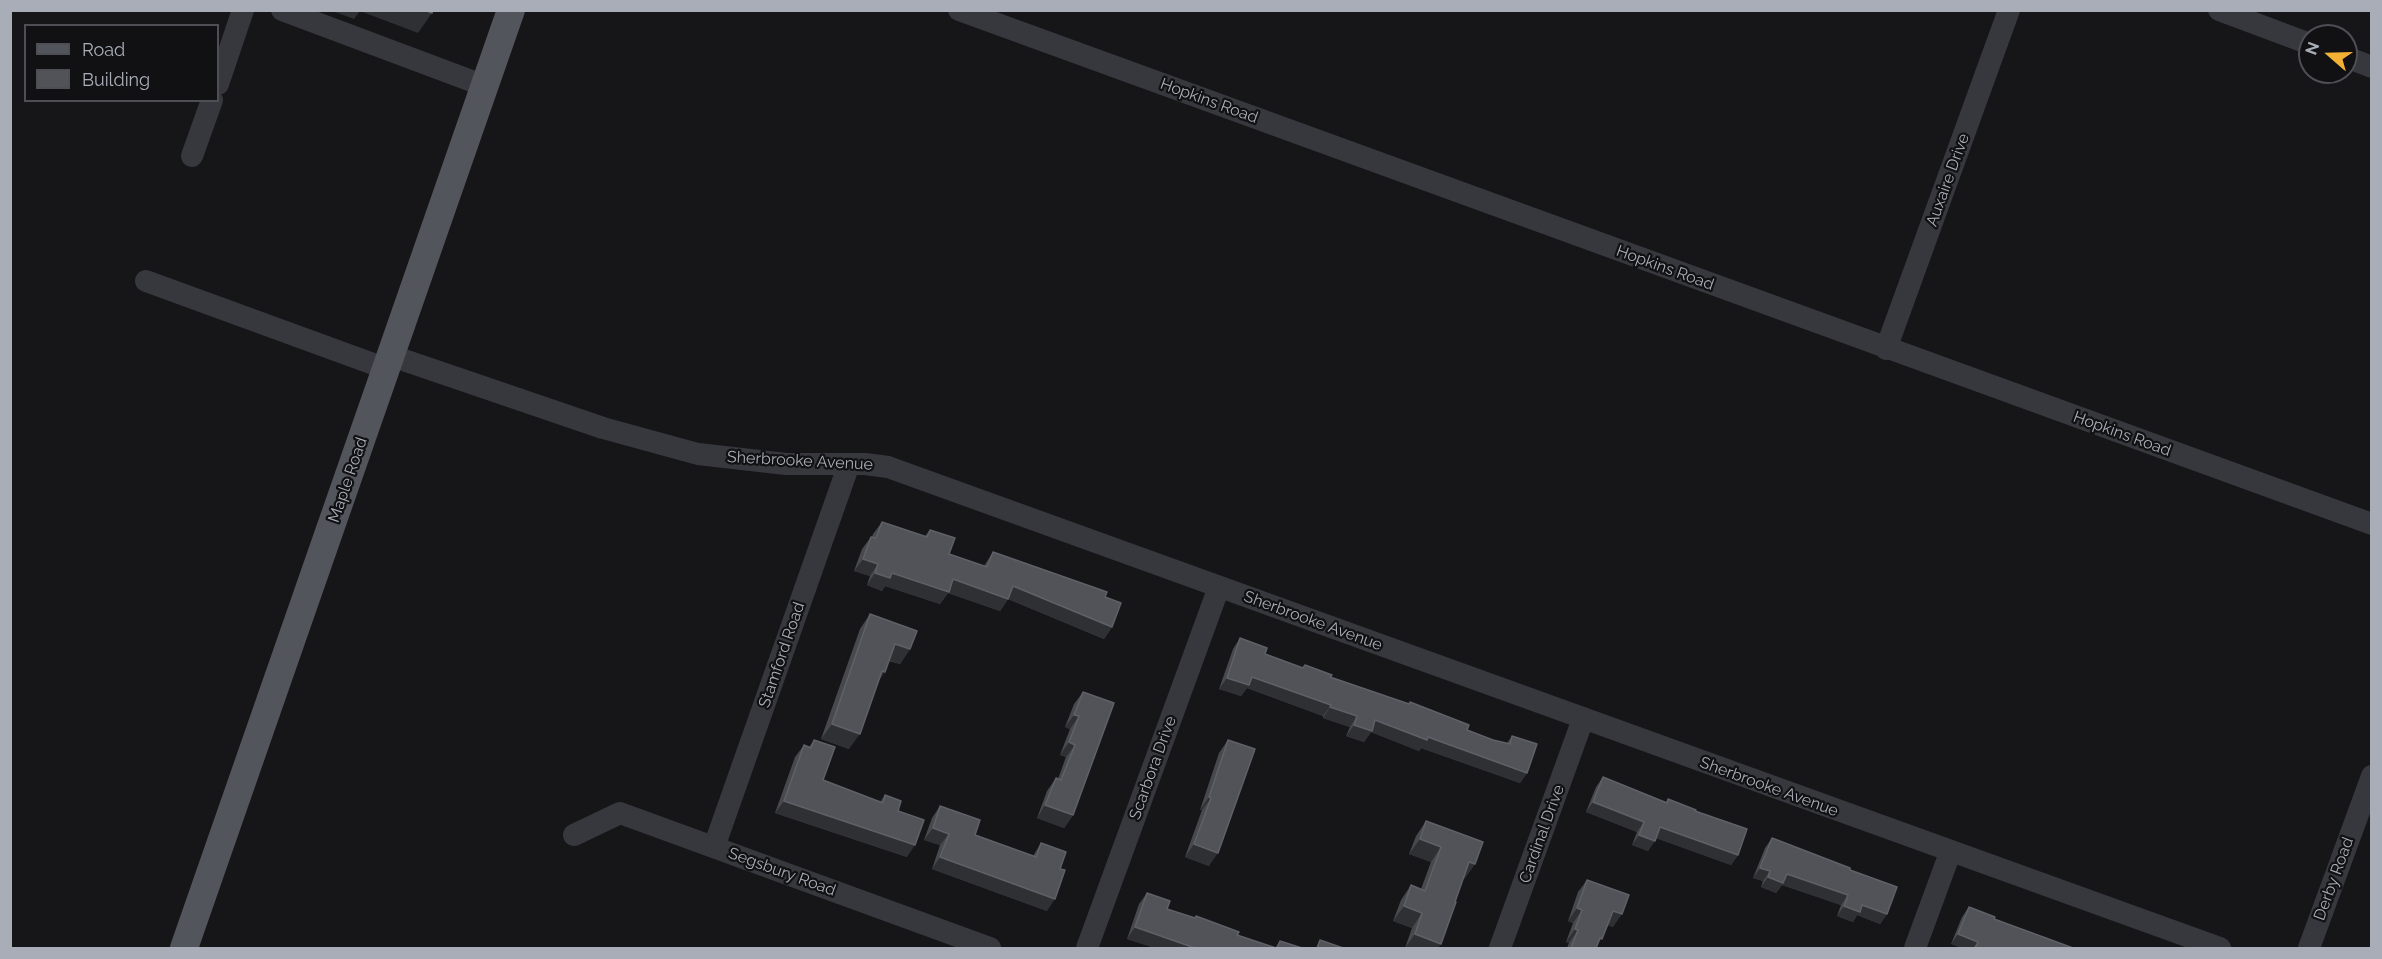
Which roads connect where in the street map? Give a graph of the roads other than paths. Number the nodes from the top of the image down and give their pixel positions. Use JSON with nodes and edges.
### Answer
{"nodes":[{"id":1,"x":243,"y":10,"type":"edge"},
{"id":2,"x":282,"y":10,"type":"edge"},
{"id":3,"x":511,"y":10,"type":"edge"},
{"id":4,"x":959,"y":10,"type":"edge"},
{"id":5,"x":2009,"y":10,"type":"edge"},
{"id":6,"x":2219,"y":10,"type":"edge"},
{"id":7,"x":2298,"y":40,"type":"edge"},
{"id":8,"x":219,"y":81,"type":"edge"},
{"id":9,"x":485,"y":86,"type":"junction"},
{"id":10,"x":211,"y":102,"type":"edge"},
{"id":11,"x":192,"y":156,"type":"dead end"},
{"id":12,"x":146,"y":281,"type":"dead end"},
{"id":13,"x":1886,"y":349,"type":"junction"},
{"id":14,"x":389,"y":362,"type":"junction"},
{"id":15,"x":849,"y":464,"type":"junction"},
{"id":16,"x":2372,"y":524,"type":"edge"},
{"id":17,"x":1220,"y":587,"type":"junction"},
{"id":18,"x":1583,"y":719,"type":"junction"},
{"id":19,"x":2372,"y":776,"type":"edge"},
{"id":20,"x":574,"y":835,"type":"dead end"},
{"id":21,"x":714,"y":847,"type":"junction"},
{"id":22,"x":1950,"y":853,"type":"junction"},
{"id":23,"x":184,"y":948,"type":"edge"},
{"id":24,"x":990,"y":948,"type":"edge"},
{"id":25,"x":1088,"y":948,"type":"edge"},
{"id":26,"x":1500,"y":948,"type":"edge"},
{"id":27,"x":1915,"y":948,"type":"edge"},
{"id":28,"x":2220,"y":948,"type":"edge"},
{"id":29,"x":2309,"y":948,"type":"edge"}],
"edges":[{"from":1,"to":8,"type":"street"},
{"from":2,"to":9,"type":"street"},
{"from":3,"to":9,"type":"main road","name":"Maple Road"},
{"from":4,"to":13,"type":"street","name":"Hopkins Road"},
{"from":5,"to":13,"type":"street","name":"Auxaire Drive"},
{"from":6,"to":7,"type":"street"},
{"from":9,"to":14,"type":"main road","name":"Maple Road"},
{"from":10,"to":11,"type":"street"},
{"from":12,"to":14,"type":"street","name":"Sherbrooke Avenue"},
{"from":13,"to":16,"type":"street","name":"Hopkins Road"},
{"from":14,"to":15,"type":"street","name":"Sherbrooke Avenue"},
{"from":14,"to":23,"type":"main road","name":"Maple Road"},
{"from":15,"to":17,"type":"street","name":"Sherbrooke Avenue"},
{"from":15,"to":21,"type":"street","name":"Stamford Road"},
{"from":17,"to":18,"type":"street","name":"Sherbrooke Avenue"},
{"from":17,"to":25,"type":"street","name":"Scarbora Drive"},
{"from":18,"to":22,"type":"street","name":"Sherbrooke Avenue"},
{"from":18,"to":26,"type":"street","name":"Cardinal Drive"},
{"from":19,"to":29,"type":"street","name":"Derby Road"},
{"from":20,"to":21,"type":"street","name":"Segsbury Road"},
{"from":21,"to":24,"type":"street","name":"Segsbury Road"},
{"from":22,"to":27,"type":"street"},
{"from":22,"to":28,"type":"street","name":"Sherbrooke Avenue"}]}
